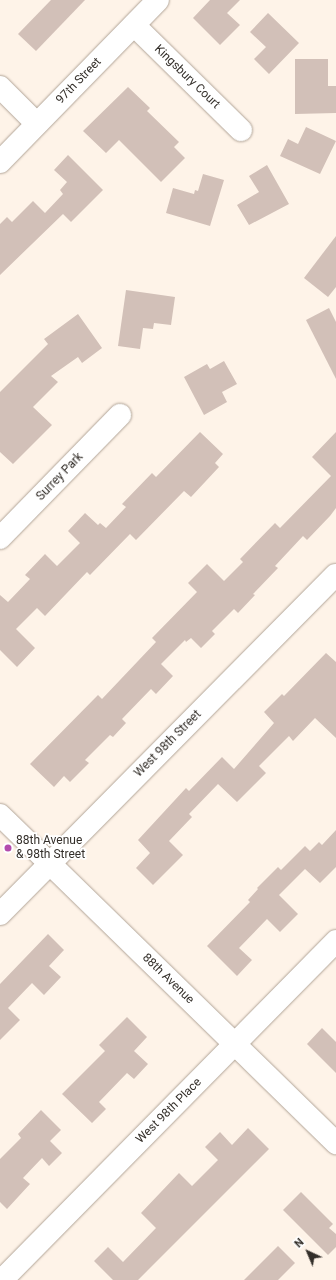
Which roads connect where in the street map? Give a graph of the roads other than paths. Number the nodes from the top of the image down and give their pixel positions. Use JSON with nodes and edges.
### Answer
{"nodes":[{"id":1,"x":158,"y":0,"type":"edge"},
{"id":2,"x":134,"y":25,"type":"junction"},
{"id":3,"x":0,"y":87,"type":"edge"},
{"id":4,"x":37,"y":124,"type":"junction"},
{"id":5,"x":241,"y":130,"type":"dead end"},
{"id":6,"x":0,"y":162,"type":"edge"},
{"id":7,"x":120,"y":415,"type":"dead end"},
{"id":8,"x":0,"y":538,"type":"edge"},
{"id":9,"x":336,"y":575,"type":"edge"},
{"id":10,"x":0,"y":815,"type":"edge"},
{"id":11,"x":50,"y":864,"type":"junction"},
{"id":12,"x":0,"y":914,"type":"edge"},
{"id":13,"x":336,"y":941,"type":"edge"},
{"id":14,"x":235,"y":1044,"type":"junction"},
{"id":15,"x":336,"y":1143,"type":"edge"},
{"id":16,"x":2,"y":1280,"type":"edge"}],
"edges":[{"from":1,"to":2,"type":"street","name":"97th Street"},
{"from":2,"to":4,"type":"street","name":"97th Street"},
{"from":2,"to":5,"type":"street","name":"Kingsbury Court"},
{"from":3,"to":4,"type":"street"},
{"from":4,"to":6,"type":"street","name":"97th Street"},
{"from":7,"to":8,"type":"street","name":"Surrey Park"},
{"from":9,"to":11,"type":"street","name":"West 98th Street"},
{"from":10,"to":11,"type":"street","name":"88th Avenue"},
{"from":11,"to":12,"type":"street","name":"West 98th Street"},
{"from":11,"to":14,"type":"street","name":"88th Avenue"},
{"from":13,"to":14,"type":"street","name":"West 98th Place"},
{"from":14,"to":15,"type":"street","name":"88th Avenue"},
{"from":14,"to":16,"type":"street","name":"West 98th Place"}]}
